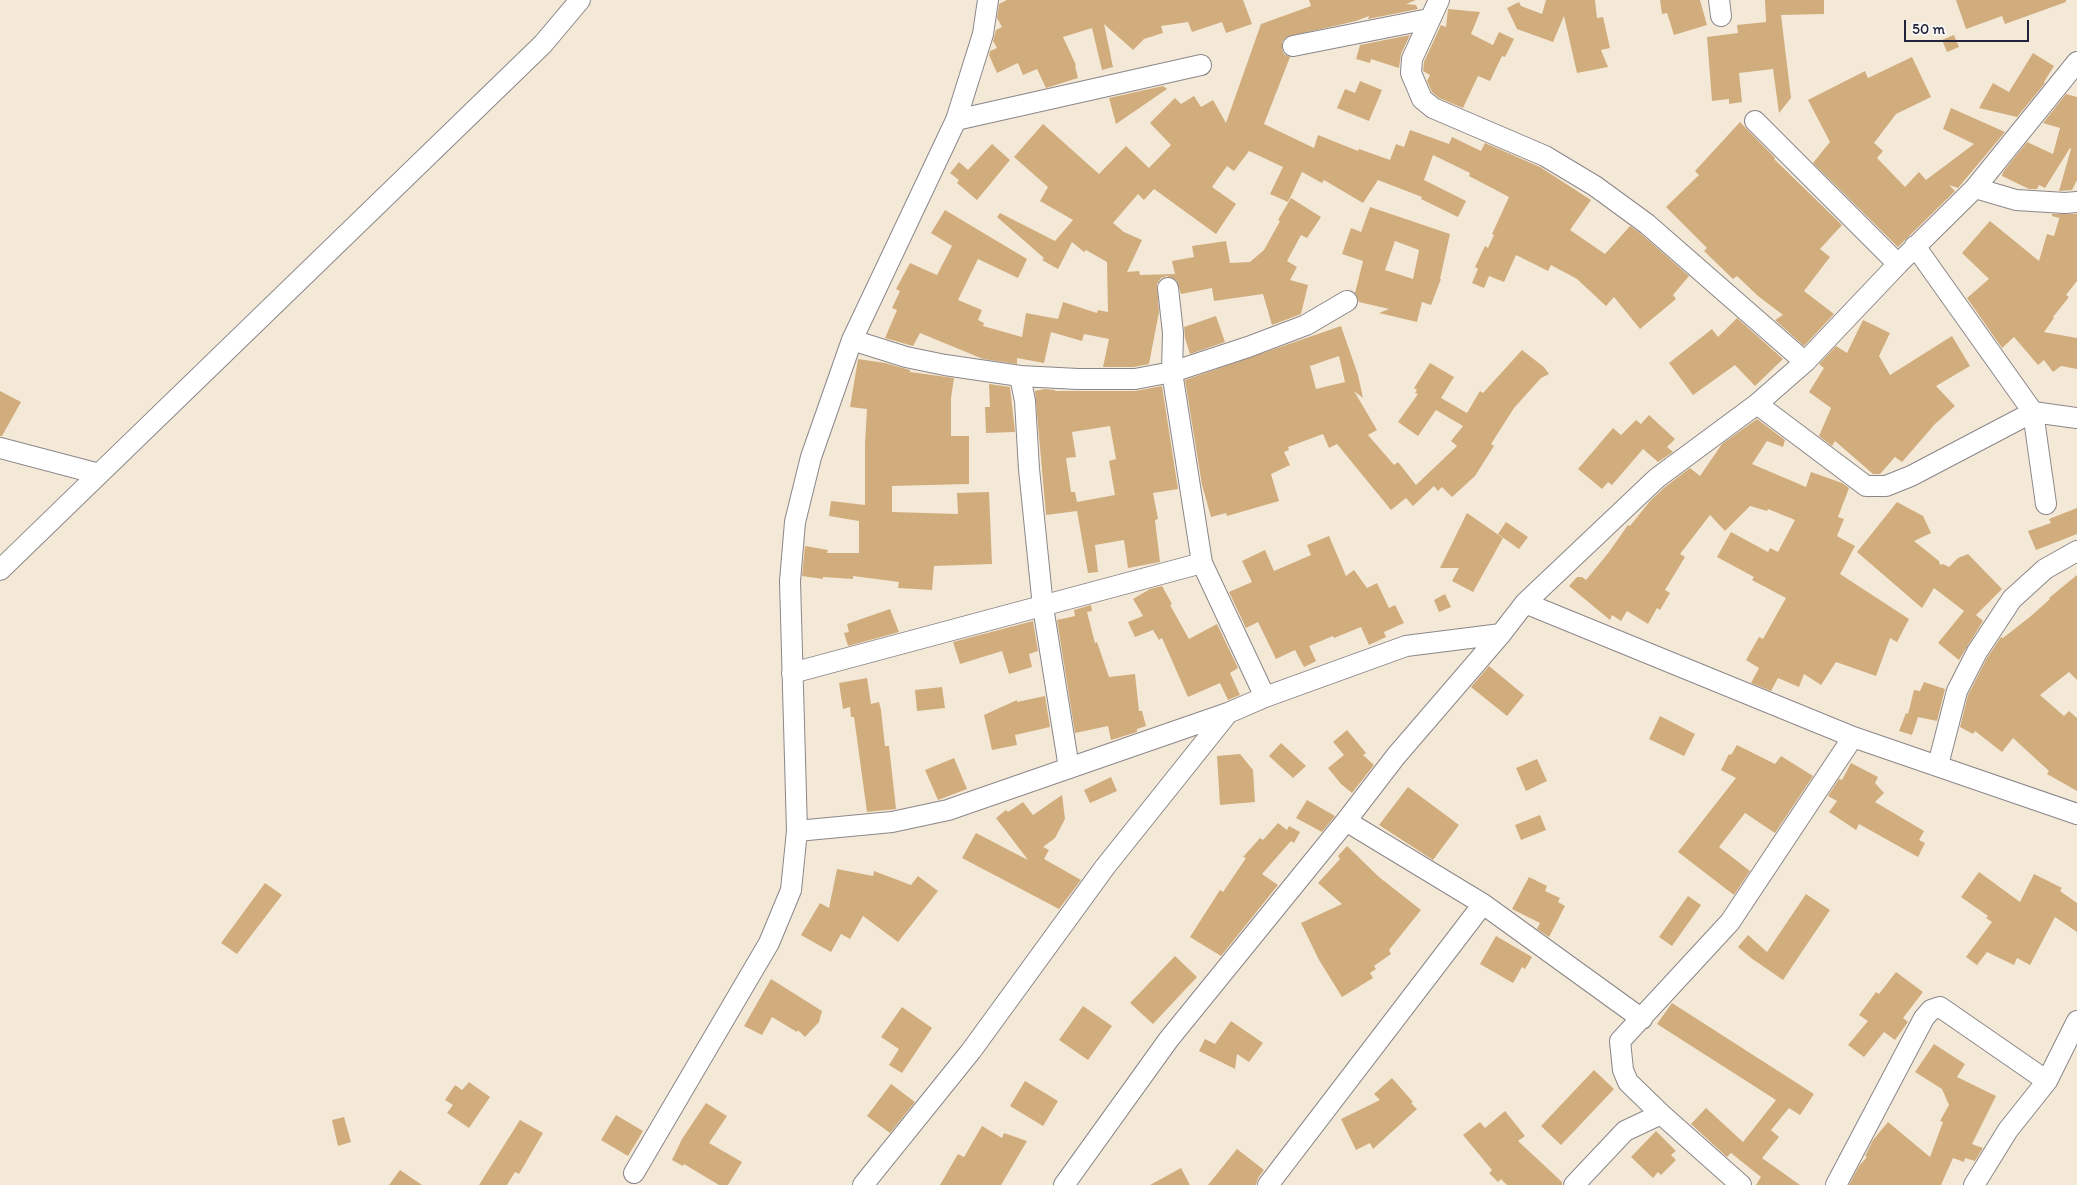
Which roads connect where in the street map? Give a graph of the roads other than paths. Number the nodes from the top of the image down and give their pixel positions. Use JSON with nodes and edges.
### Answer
{"nodes":[{"id":1,"x":580,"y":0,"type":"edge"},
{"id":2,"x":988,"y":0,"type":"edge"},
{"id":3,"x":1439,"y":0,"type":"edge"},
{"id":4,"x":1429,"y":18,"type":"junction"},
{"id":5,"x":1293,"y":46,"type":"dead end"},
{"id":6,"x":2077,"y":62,"type":"edge"},
{"id":7,"x":1201,"y":65,"type":"dead end"},
{"id":8,"x":956,"y":120,"type":"junction"},
{"id":9,"x":1754,"y":121,"type":"dead end"},
{"id":10,"x":1975,"y":188,"type":"junction"},
{"id":11,"x":2077,"y":202,"type":"edge"},
{"id":12,"x":1915,"y":246,"type":"junction"},
{"id":13,"x":1898,"y":264,"type":"junction"},
{"id":14,"x":1168,"y":288,"type":"dead end"},
{"id":15,"x":1346,"y":301,"type":"dead end"},
{"id":16,"x":852,"y":340,"type":"junction"},
{"id":17,"x":1805,"y":362,"type":"junction"},
{"id":18,"x":1172,"y":372,"type":"junction"},
{"id":19,"x":1020,"y":376,"type":"junction"},
{"id":20,"x":1757,"y":404,"type":"junction"},
{"id":21,"x":2034,"y":412,"type":"junction"},
{"id":22,"x":2077,"y":418,"type":"edge"},
{"id":23,"x":0,"y":448,"type":"edge"},
{"id":24,"x":99,"y":474,"type":"junction"},
{"id":25,"x":2046,"y":504,"type":"dead end"},
{"id":26,"x":2077,"y":551,"type":"edge"},
{"id":27,"x":1202,"y":563,"type":"junction"},
{"id":28,"x":0,"y":570,"type":"edge"},
{"id":29,"x":1525,"y":603,"type":"junction"},
{"id":30,"x":1043,"y":607,"type":"junction"},
{"id":31,"x":1501,"y":634,"type":"junction"},
{"id":32,"x":792,"y":673,"type":"junction"},
{"id":33,"x":1265,"y":697,"type":"junction"},
{"id":34,"x":1228,"y":713,"type":"junction"},
{"id":35,"x":1853,"y":737,"type":"junction"},
{"id":36,"x":1938,"y":766,"type":"junction"},
{"id":37,"x":1069,"y":768,"type":"junction"},
{"id":38,"x":2077,"y":814,"type":"edge"},
{"id":39,"x":1346,"y":821,"type":"junction"},
{"id":40,"x":797,"y":831,"type":"junction"},
{"id":41,"x":1483,"y":904,"type":"junction"},
{"id":42,"x":1642,"y":1019,"type":"junction"},
{"id":43,"x":2077,"y":1021,"type":"edge"},
{"id":44,"x":2047,"y":1081,"type":"junction"},
{"id":45,"x":1661,"y":1114,"type":"junction"},
{"id":46,"x":634,"y":1173,"type":"dead end"},
{"id":47,"x":863,"y":1185,"type":"edge"},
{"id":48,"x":1064,"y":1185,"type":"edge"},
{"id":49,"x":1268,"y":1185,"type":"edge"},
{"id":50,"x":1574,"y":1185,"type":"edge"},
{"id":51,"x":1741,"y":1185,"type":"edge"},
{"id":52,"x":1836,"y":1185,"type":"edge"},
{"id":53,"x":1974,"y":1185,"type":"edge"}],
"edges":[{"from":1,"to":24,"type":"street"},
{"from":2,"to":8,"type":"street"},
{"from":3,"to":4,"type":"street"},
{"from":4,"to":5,"type":"street"},
{"from":4,"to":17,"type":"street"},
{"from":6,"to":10,"type":"street"},
{"from":7,"to":8,"type":"street"},
{"from":8,"to":16,"type":"street"},
{"from":9,"to":13,"type":"street"},
{"from":10,"to":11,"type":"street"},
{"from":10,"to":12,"type":"street"},
{"from":12,"to":13,"type":"street"},
{"from":12,"to":21,"type":"street"},
{"from":13,"to":17,"type":"street"},
{"from":14,"to":18,"type":"street"},
{"from":15,"to":18,"type":"street"},
{"from":16,"to":19,"type":"street"},
{"from":16,"to":32,"type":"street"},
{"from":17,"to":20,"type":"street"},
{"from":18,"to":19,"type":"street"},
{"from":18,"to":27,"type":"street"},
{"from":19,"to":30,"type":"street"},
{"from":20,"to":21,"type":"street"},
{"from":20,"to":29,"type":"street"},
{"from":21,"to":22,"type":"street"},
{"from":21,"to":25,"type":"street"},
{"from":23,"to":24,"type":"street"},
{"from":24,"to":28,"type":"street"},
{"from":26,"to":36,"type":"street"},
{"from":27,"to":30,"type":"street"},
{"from":27,"to":33,"type":"street"},
{"from":29,"to":31,"type":"street"},
{"from":29,"to":35,"type":"street"},
{"from":30,"to":32,"type":"street"},
{"from":30,"to":37,"type":"street"},
{"from":31,"to":33,"type":"street"},
{"from":31,"to":39,"type":"street"},
{"from":32,"to":40,"type":"street"},
{"from":33,"to":34,"type":"street"},
{"from":34,"to":37,"type":"street"},
{"from":34,"to":47,"type":"street"},
{"from":35,"to":36,"type":"street"},
{"from":35,"to":42,"type":"street"},
{"from":36,"to":38,"type":"street"},
{"from":37,"to":40,"type":"street"},
{"from":39,"to":41,"type":"street"},
{"from":39,"to":48,"type":"street"},
{"from":40,"to":46,"type":"street"},
{"from":41,"to":42,"type":"street"},
{"from":41,"to":49,"type":"street"},
{"from":42,"to":45,"type":"street"},
{"from":43,"to":44,"type":"street"},
{"from":44,"to":52,"type":"street"},
{"from":44,"to":53,"type":"street"},
{"from":45,"to":50,"type":"street"},
{"from":45,"to":51,"type":"street"}]}
